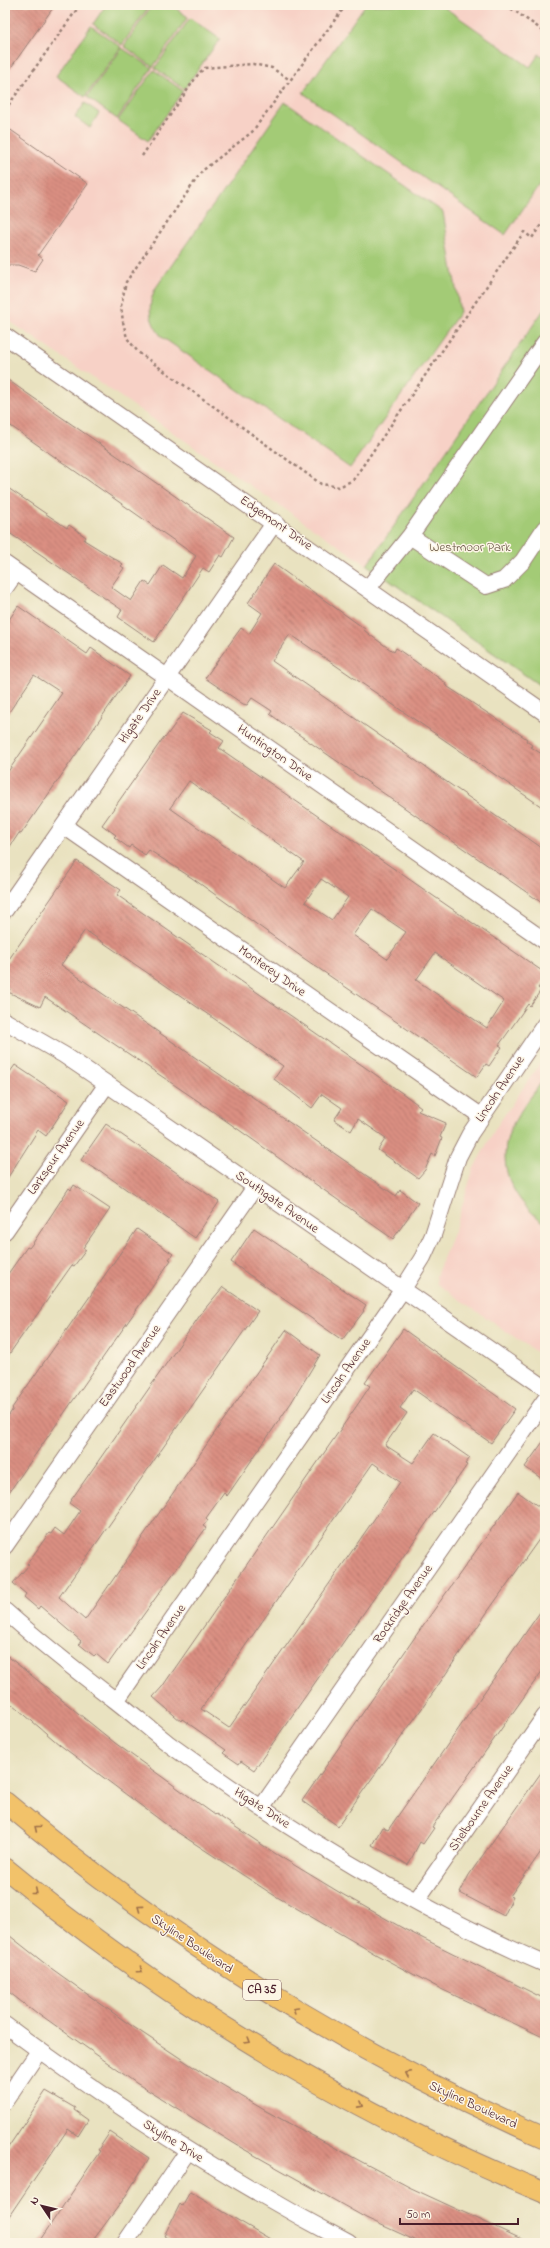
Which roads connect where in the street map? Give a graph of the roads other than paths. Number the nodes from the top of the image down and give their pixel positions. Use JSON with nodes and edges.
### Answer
{"nodes":[{"id":1,"x":5,"y":336,"type":"edge"},
{"id":2,"x":545,"y":342,"type":"edge"},
{"id":3,"x":275,"y":522,"type":"junction"},
{"id":4,"x":545,"y":528,"type":"edge"},
{"id":5,"x":410,"y":536,"type":"junction"},
{"id":6,"x":10,"y":568,"type":"edge"},
{"id":7,"x":5,"y":588,"type":"edge"},
{"id":8,"x":368,"y":588,"type":"junction"},
{"id":9,"x":167,"y":677,"type":"junction"},
{"id":10,"x":545,"y":713,"type":"edge"},
{"id":11,"x":64,"y":826,"type":"junction"},
{"id":12,"x":5,"y":910,"type":"edge"},
{"id":13,"x":545,"y":941,"type":"edge"},
{"id":14,"x":5,"y":1021,"type":"edge"},
{"id":15,"x":545,"y":1024,"type":"edge"},
{"id":16,"x":107,"y":1084,"type":"junction"},
{"id":17,"x":481,"y":1116,"type":"junction"},
{"id":18,"x":255,"y":1187,"type":"junction"},
{"id":19,"x":5,"y":1231,"type":"edge"},
{"id":20,"x":403,"y":1289,"type":"junction"},
{"id":21,"x":545,"y":1388,"type":"edge"},
{"id":22,"x":545,"y":1400,"type":"edge"},
{"id":23,"x":5,"y":1546,"type":"edge"},
{"id":24,"x":5,"y":1611,"type":"edge"},
{"id":25,"x":116,"y":1701,"type":"junction"},
{"id":26,"x":545,"y":1716,"type":"edge"},
{"id":27,"x":5,"y":1802,"type":"edge"},
{"id":28,"x":261,"y":1808,"type":"junction"},
{"id":29,"x":5,"y":1868,"type":"edge"},
{"id":30,"x":416,"y":1901,"type":"junction"},
{"id":31,"x":545,"y":1964,"type":"edge"},
{"id":32,"x":5,"y":2025,"type":"edge"},
{"id":33,"x":39,"y":2050,"type":"junction"},
{"id":34,"x":5,"y":2101,"type":"edge"},
{"id":35,"x":545,"y":2138,"type":"edge"},
{"id":36,"x":188,"y":2151,"type":"junction"},
{"id":37,"x":545,"y":2193,"type":"edge"},
{"id":38,"x":125,"y":2243,"type":"edge"},
{"id":39,"x":349,"y":2243,"type":"edge"}],
"edges":[{"from":1,"to":3,"type":"street","name":"Edgemont Drive"},
{"from":2,"to":5,"type":"street"},
{"from":3,"to":8,"type":"street","name":"Edgemont Drive"},
{"from":3,"to":9,"type":"street","name":"Higate Drive"},
{"from":4,"to":5,"type":"street"},
{"from":5,"to":8,"type":"street"},
{"from":6,"to":7,"type":"street"},
{"from":6,"to":9,"type":"street","name":"Huntington Drive"},
{"from":8,"to":10,"type":"street","name":"Edgemont Drive"},
{"from":9,"to":11,"type":"street","name":"Higate Drive"},
{"from":9,"to":13,"type":"street","name":"Huntington Drive"},
{"from":11,"to":12,"type":"street","name":"Higate Drive"},
{"from":11,"to":17,"type":"street","name":"Monterey Drive"},
{"from":14,"to":16,"type":"street","name":"Southgate Avenue"},
{"from":15,"to":17,"type":"street","name":"Lincoln Avenue"},
{"from":16,"to":18,"type":"street","name":"Southgate Avenue"},
{"from":16,"to":19,"type":"street","name":"Larkspur Avenue"},
{"from":17,"to":20,"type":"street","name":"Lincoln Avenue"},
{"from":18,"to":20,"type":"street","name":"Southgate Avenue"},
{"from":18,"to":23,"type":"street","name":"Eastwood Avenue"},
{"from":20,"to":21,"type":"street","name":"Southgate Avenue"},
{"from":20,"to":25,"type":"street","name":"Lincoln Avenue"},
{"from":22,"to":28,"type":"street","name":"Rockridge Avenue"},
{"from":24,"to":25,"type":"street","name":"Higate Drive"},
{"from":25,"to":28,"type":"street","name":"Higate Drive"},
{"from":26,"to":30,"type":"street","name":"Shelbourne Avenue"},
{"from":35,"to":27,"type":"main road","name":"Skyline Boulevard","number":"CA 35","one_way":true},
{"from":28,"to":30,"type":"street","name":"Higate Drive"},
{"from":29,"to":37,"type":"main road","one_way":true},
{"from":30,"to":31,"type":"street","name":"Higate Drive"},
{"from":32,"to":33,"type":"street","name":"Skyline Drive"},
{"from":33,"to":34,"type":"street"},
{"from":33,"to":36,"type":"street","name":"Skyline Drive"},
{"from":36,"to":38,"type":"street"},
{"from":36,"to":39,"type":"street","name":"Skyline Drive"}]}
